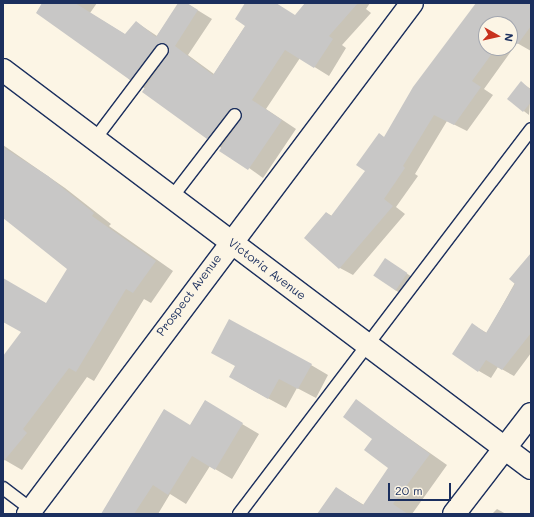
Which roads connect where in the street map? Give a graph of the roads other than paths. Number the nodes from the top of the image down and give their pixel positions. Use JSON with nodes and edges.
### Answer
{"nodes":[{"id":1,"x":412,"y":3,"type":"edge"},
{"id":2,"x":162,"y":50,"type":"dead end"},
{"id":3,"x":3,"y":70,"type":"edge"},
{"id":4,"x":235,"y":114,"type":"dead end"},
{"id":5,"x":531,"y":129,"type":"edge"},
{"id":6,"x":95,"y":139,"type":"junction"},
{"id":7,"x":172,"y":197,"type":"junction"},
{"id":8,"x":230,"y":241,"type":"junction"},
{"id":9,"x":369,"y":344,"type":"junction"},
{"id":10,"x":531,"y":414,"type":"edge"},
{"id":11,"x":505,"y":448,"type":"junction"},
{"id":12,"x":531,"y":468,"type":"edge"},
{"id":13,"x":3,"y":488,"type":"edge"},
{"id":14,"x":30,"y":512,"type":"edge"},
{"id":15,"x":239,"y":514,"type":"edge"},
{"id":16,"x":454,"y":514,"type":"edge"}],
"edges":[{"from":1,"to":8,"type":"street","name":"Prospect Avenue"},
{"from":2,"to":6,"type":"lane"},
{"from":3,"to":6,"type":"street","name":"Victoria Avenue"},
{"from":4,"to":7,"type":"lane"},
{"from":5,"to":9,"type":"lane"},
{"from":6,"to":7,"type":"street","name":"Victoria Avenue"},
{"from":7,"to":8,"type":"street","name":"Victoria Avenue"},
{"from":8,"to":9,"type":"street","name":"Victoria Avenue"},
{"from":8,"to":14,"type":"street","name":"Prospect Avenue"},
{"from":9,"to":11,"type":"street","name":"Victoria Avenue"},
{"from":9,"to":15,"type":"lane"},
{"from":10,"to":11,"type":"street"},
{"from":11,"to":12,"type":"street","name":"Victoria Avenue"},
{"from":11,"to":16,"type":"street"},
{"from":13,"to":14,"type":"lane"}]}
